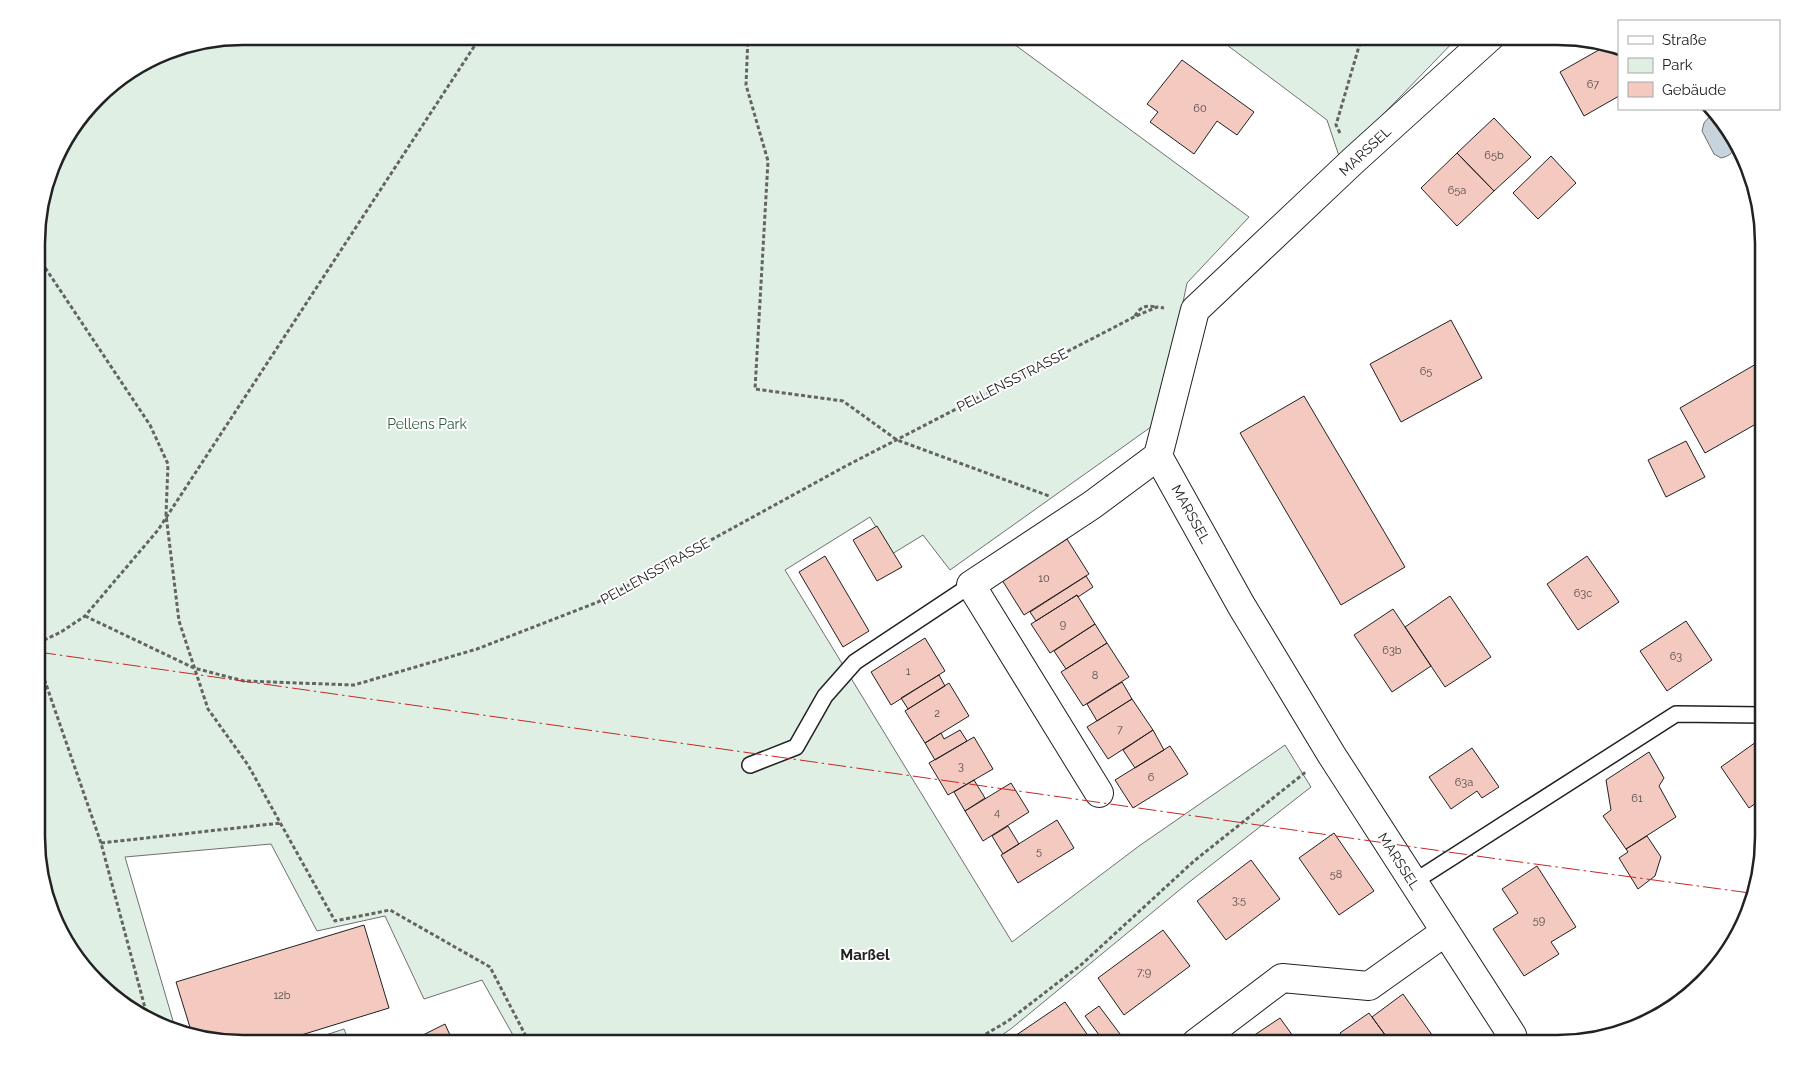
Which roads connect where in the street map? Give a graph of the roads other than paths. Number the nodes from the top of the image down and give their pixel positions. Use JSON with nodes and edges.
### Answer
{"nodes":[{"id":1,"x":1481,"y":45,"type":"edge"},
{"id":2,"x":1158,"y":456,"type":"junction"},
{"id":3,"x":971,"y":585,"type":"junction"},
{"id":4,"x":1755,"y":714,"type":"edge"},
{"id":5,"x":750,"y":765,"type":"dead end"},
{"id":6,"x":1099,"y":793,"type":"dead end"},
{"id":7,"x":1412,"y":883,"type":"junction"},
{"id":8,"x":1446,"y":932,"type":"junction"},
{"id":9,"x":1208,"y":1035,"type":"edge"},
{"id":10,"x":1512,"y":1035,"type":"edge"}],
"edges":[{"from":1,"to":2,"type":"street","name":"MARSSEL"},
{"from":2,"to":3,"type":"street"},
{"from":2,"to":7,"type":"street","name":"MARSSEL"},
{"from":3,"to":5,"type":"lane"},
{"from":3,"to":6,"type":"street"},
{"from":4,"to":7,"type":"lane"},
{"from":7,"to":8,"type":"street","name":"MARSSEL"},
{"from":8,"to":9,"type":"street"},
{"from":8,"to":10,"type":"street","name":"MARSSEL"}]}
